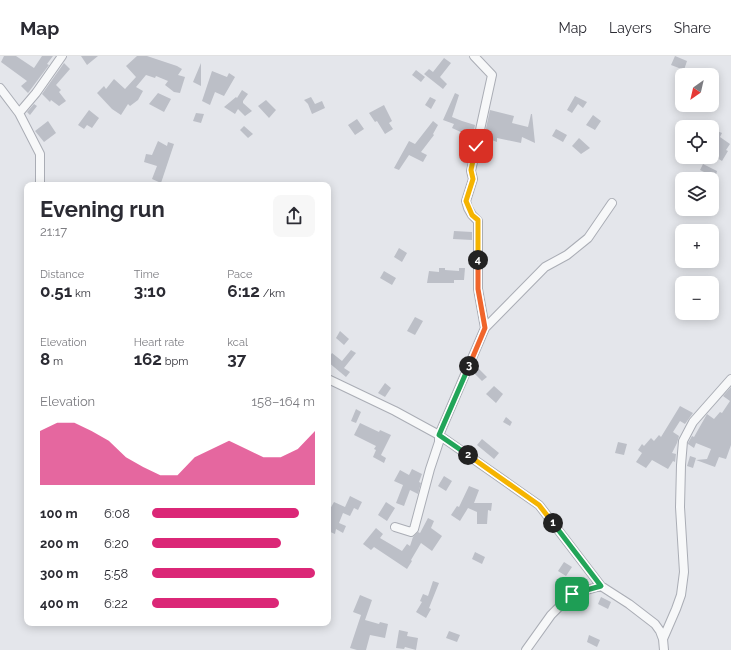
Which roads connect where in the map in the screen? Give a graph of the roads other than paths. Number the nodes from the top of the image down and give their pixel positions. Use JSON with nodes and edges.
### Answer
{"nodes":[{"id":1,"x":62,"y":56,"type":"edge"},
{"id":2,"x":474,"y":56,"type":"edge"},
{"id":3,"x":0,"y":88,"type":"edge"},
{"id":4,"x":19,"y":113,"type":"junction"},
{"id":5,"x":40,"y":182,"type":"edge"},
{"id":6,"x":612,"y":203,"type":"dead end"},
{"id":7,"x":485,"y":328,"type":"junction"},
{"id":8,"x":731,"y":379,"type":"edge"},
{"id":9,"x":331,"y":383,"type":"edge"},
{"id":10,"x":439,"y":435,"type":"junction"},
{"id":11,"x":396,"y":527,"type":"dead end"},
{"id":12,"x":601,"y":586,"type":"junction"},
{"id":13,"x":663,"y":638,"type":"junction"},
{"id":14,"x":526,"y":650,"type":"edge"},
{"id":15,"x":664,"y":650,"type":"edge"}],
"edges":[{"from":1,"to":4,"type":"street"},
{"from":2,"to":7,"type":"street"},
{"from":3,"to":4,"type":"street"},
{"from":4,"to":5,"type":"street"},
{"from":6,"to":7,"type":"street"},
{"from":7,"to":10,"type":"street"},
{"from":8,"to":13,"type":"street"},
{"from":9,"to":10,"type":"street"},
{"from":10,"to":11,"type":"street"},
{"from":10,"to":12,"type":"street"},
{"from":12,"to":13,"type":"street"},
{"from":12,"to":14,"type":"street"},
{"from":13,"to":15,"type":"street"}]}
